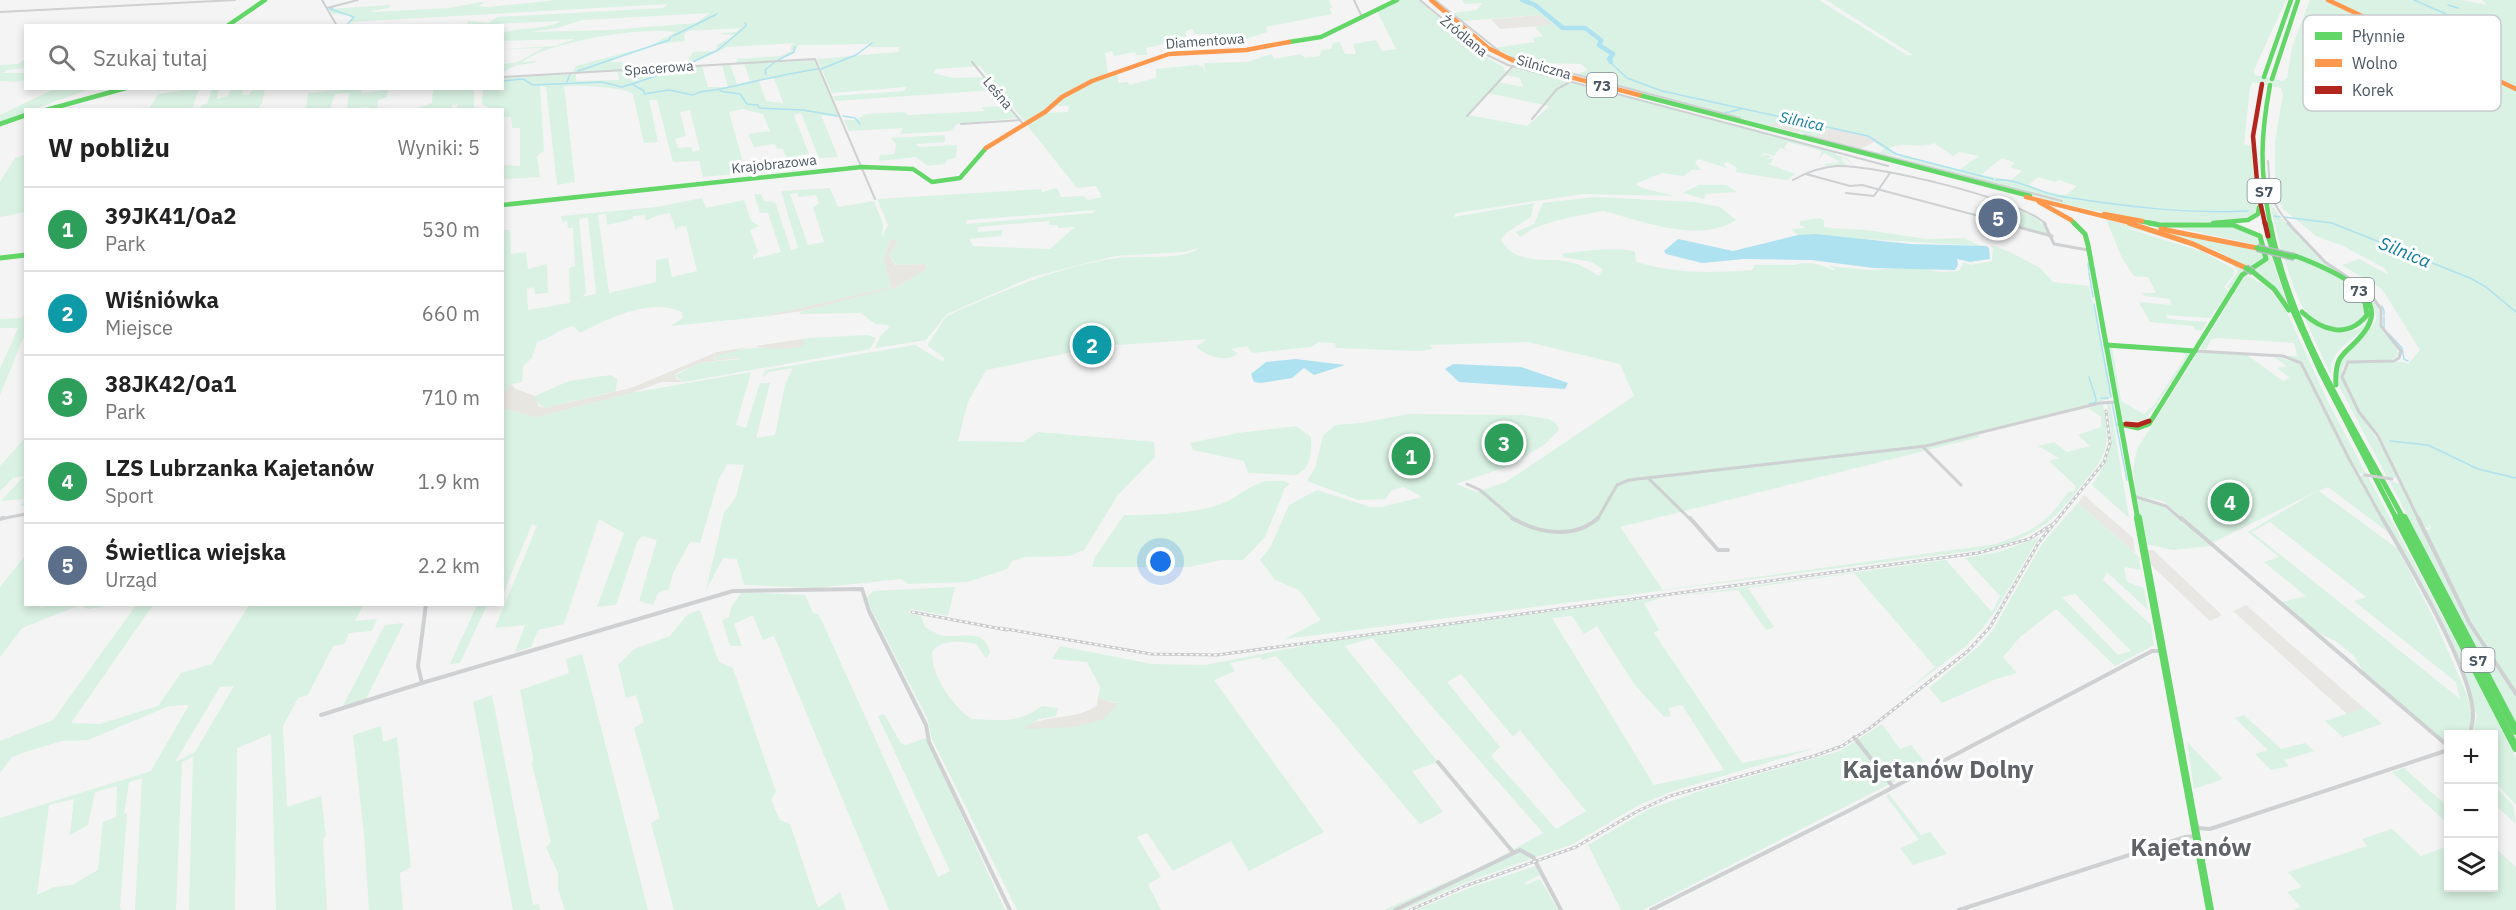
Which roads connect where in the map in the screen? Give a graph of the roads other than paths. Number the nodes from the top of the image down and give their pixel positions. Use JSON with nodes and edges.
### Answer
{"nodes":[{"id":1,"x":235,"y":0,"type":"edge"},
{"id":2,"x":265,"y":0,"type":"edge"},
{"id":3,"x":322,"y":0,"type":"edge"},
{"id":4,"x":358,"y":0,"type":"edge"},
{"id":5,"x":1354,"y":0,"type":"edge"},
{"id":6,"x":1397,"y":0,"type":"edge"},
{"id":7,"x":1420,"y":0,"type":"edge"},
{"id":8,"x":1430,"y":0,"type":"edge"},
{"id":9,"x":2290,"y":0,"type":"edge"},
{"id":10,"x":2298,"y":0,"type":"edge"},
{"id":11,"x":2328,"y":0,"type":"edge"},
{"id":12,"x":329,"y":8,"type":"junction"},
{"id":13,"x":0,"y":12,"type":"edge"},
{"id":14,"x":2360,"y":15,"type":"edge"},
{"id":15,"x":1362,"y":17,"type":"junction"},
{"id":16,"x":230,"y":24,"type":"edge"},
{"id":17,"x":337,"y":24,"type":"edge"},
{"id":18,"x":972,"y":62,"type":"dead end"},
{"id":19,"x":1513,"y":66,"type":"junction"},
{"id":20,"x":504,"y":77,"type":"edge"},
{"id":21,"x":1570,"y":82,"type":"junction"},
{"id":22,"x":2501,"y":82,"type":"edge"},
{"id":23,"x":2516,"y":89,"type":"edge"},
{"id":24,"x":119,"y":90,"type":"edge"},
{"id":25,"x":53,"y":108,"type":"edge"},
{"id":26,"x":24,"y":116,"type":"edge"},
{"id":27,"x":1467,"y":116,"type":"dead end"},
{"id":28,"x":1740,"y":118,"type":"dead end"},
{"id":29,"x":1532,"y":119,"type":"dead end"},
{"id":30,"x":1022,"y":122,"type":"junction"},
{"id":31,"x":0,"y":124,"type":"edge"},
{"id":32,"x":961,"y":124,"type":"dead end"},
{"id":33,"x":1804,"y":135,"type":"dead end"},
{"id":34,"x":2268,"y":161,"type":"dead end"},
{"id":35,"x":1892,"y":162,"type":"junction"},
{"id":36,"x":862,"y":167,"type":"junction"},
{"id":37,"x":1884,"y":171,"type":"junction"},
{"id":38,"x":1890,"y":173,"type":"junction"},
{"id":39,"x":1806,"y":174,"type":"junction"},
{"id":40,"x":1793,"y":180,"type":"dead end"},
{"id":41,"x":1880,"y":189,"type":"junction"},
{"id":42,"x":1846,"y":193,"type":"dead end"},
{"id":43,"x":2026,"y":197,"type":"junction"},
{"id":44,"x":2260,"y":198,"type":"junction"},
{"id":45,"x":875,"y":199,"type":"dead end"},
{"id":46,"x":2062,"y":201,"type":"dead end"},
{"id":47,"x":504,"y":205,"type":"edge"},
{"id":48,"x":2117,"y":221,"type":"junction"},
{"id":49,"x":2139,"y":221,"type":"junction"},
{"id":50,"x":2213,"y":223,"type":"junction"},
{"id":51,"x":2052,"y":236,"type":"junction"},
{"id":52,"x":2257,"y":247,"type":"junction"},
{"id":53,"x":2088,"y":250,"type":"junction"},
{"id":54,"x":24,"y":255,"type":"edge"},
{"id":55,"x":2293,"y":256,"type":"junction"},
{"id":56,"x":0,"y":258,"type":"edge"},
{"id":57,"x":2294,"y":298,"type":"junction"},
{"id":58,"x":2299,"y":327,"type":"junction"},
{"id":59,"x":2106,"y":345,"type":"junction"},
{"id":60,"x":2195,"y":351,"type":"junction"},
{"id":61,"x":2116,"y":402,"type":"junction"},
{"id":62,"x":2343,"y":405,"type":"junction"},
{"id":63,"x":2152,"y":419,"type":"junction"},
{"id":64,"x":2120,"y":423,"type":"junction"},
{"id":65,"x":2131,"y":428,"type":"junction"},
{"id":66,"x":2122,"y":434,"type":"junction"},
{"id":67,"x":1922,"y":446,"type":"junction"},
{"id":68,"x":2356,"y":474,"type":"junction"},
{"id":69,"x":1648,"y":478,"type":"junction"},
{"id":70,"x":2400,"y":481,"type":"junction"},
{"id":71,"x":1467,"y":484,"type":"dead end"},
{"id":72,"x":1961,"y":484,"type":"dead end"},
{"id":73,"x":2133,"y":496,"type":"junction"},
{"id":74,"x":24,"y":514,"type":"edge"},
{"id":75,"x":0,"y":519,"type":"edge"},
{"id":76,"x":1728,"y":550,"type":"dead end"},
{"id":77,"x":426,"y":606,"type":"edge"},
{"id":78,"x":2162,"y":651,"type":"junction"},
{"id":79,"x":422,"y":683,"type":"junction"},
{"id":80,"x":2516,"y":694,"type":"edge"},
{"id":81,"x":321,"y":715,"type":"dead end"},
{"id":82,"x":2471,"y":730,"type":"edge"},
{"id":83,"x":2516,"y":731,"type":"edge"},
{"id":84,"x":1854,"y":736,"type":"dead end"},
{"id":85,"x":2444,"y":745,"type":"edge"},
{"id":86,"x":2516,"y":748,"type":"edge"},
{"id":87,"x":2444,"y":749,"type":"edge"},
{"id":88,"x":1438,"y":762,"type":"dead end"},
{"id":89,"x":1893,"y":787,"type":"junction"},
{"id":90,"x":2195,"y":828,"type":"junction"},
{"id":91,"x":2196,"y":836,"type":"junction"},
{"id":92,"x":1513,"y":852,"type":"junction"},
{"id":93,"x":1010,"y":910,"type":"edge"},
{"id":94,"x":1395,"y":910,"type":"edge"},
{"id":95,"x":1561,"y":910,"type":"edge"},
{"id":96,"x":1651,"y":910,"type":"edge"},
{"id":97,"x":1959,"y":910,"type":"edge"},
{"id":98,"x":2210,"y":910,"type":"edge"}],
"edges":[{"from":1,"to":13,"type":"street"},
{"from":2,"to":16,"type":"main road"},
{"from":3,"to":12,"type":"street"},
{"from":4,"to":12,"type":"street"},
{"from":5,"to":15,"type":"street"},
{"from":6,"to":15,"type":"main road","name":"Diamentowa"},
{"from":7,"to":19,"type":"street","name":"Źródlana"},
{"from":8,"to":28,"type":"street","name":"Silniczna"},
{"from":8,"to":35,"type":"main road","number":"73"},
{"from":9,"to":44,"type":"main road","number":"S7"},
{"from":10,"to":57,"type":"main road","number":"S7"},
{"from":11,"to":14,"type":"main road"},
{"from":12,"to":17,"type":"street"},
{"from":15,"to":30,"type":"main road","name":"Diamentowa"},
{"from":18,"to":30,"type":"street","name":"Leśna"},
{"from":19,"to":21,"type":"street","name":"Źródlana"},
{"from":19,"to":27,"type":"street"},
{"from":20,"to":36,"type":"street","name":"Spacerowa"},
{"from":21,"to":29,"type":"street"},
{"from":21,"to":35,"type":"street","name":"Źródlana"},
{"from":22,"to":23,"type":"main road"},
{"from":24,"to":25,"type":"main road"},
{"from":26,"to":31,"type":"main road"},
{"from":30,"to":32,"type":"street"},
{"from":30,"to":36,"type":"main road","name":"Krajobrazowa"},
{"from":33,"to":35,"type":"street"},
{"from":34,"to":70,"type":"street"},
{"from":35,"to":37,"type":"street"},
{"from":35,"to":43,"type":"main road","number":"73"},
{"from":35,"to":46,"type":"street"},
{"from":35,"to":49,"type":"main road","number":"73"},
{"from":36,"to":45,"type":"street"},
{"from":36,"to":47,"type":"main road","name":"Krajobrazowa"},
{"from":37,"to":38,"type":"street"},
{"from":37,"to":39,"type":"street"},
{"from":38,"to":41,"type":"street"},
{"from":38,"to":51,"type":"street"},
{"from":39,"to":40,"type":"street"},
{"from":39,"to":41,"type":"street"},
{"from":41,"to":42,"type":"street"},
{"from":41,"to":51,"type":"street"},
{"from":43,"to":48,"type":"main road","number":"73"},
{"from":43,"to":53,"type":"main road"},
{"from":44,"to":50,"type":"main road","number":"73"},
{"from":44,"to":58,"type":"main road","number":"S7"},
{"from":48,"to":52,"type":"main road","number":"73"},
{"from":48,"to":58,"type":"main road","number":"73","bridge":true},
{"from":49,"to":50,"type":"main road","number":"73"},
{"from":49,"to":52,"type":"main road","number":"73"},
{"from":50,"to":60,"type":"main road"},
{"from":51,"to":53,"type":"street"},
{"from":52,"to":55,"type":"main road","number":"73","bridge":true},
{"from":53,"to":59,"type":"main road"},
{"from":54,"to":56,"type":"main road"},
{"from":55,"to":57,"type":"main road","number":"73"},
{"from":55,"to":62,"type":"main road","number":"73"},
{"from":57,"to":62,"type":"main road","number":"S7"},
{"from":58,"to":86,"type":"main road","number":"S7"},
{"from":59,"to":60,"type":"main road"},
{"from":59,"to":61,"type":"main road"},
{"from":60,"to":63,"type":"main road"},
{"from":60,"to":68,"type":"street"},
{"from":61,"to":64,"type":"main road"},
{"from":61,"to":67,"type":"street"},
{"from":62,"to":83,"type":"main road","number":"S7"},
{"from":63,"to":64,"type":"main road"},
{"from":63,"to":65,"type":"main road"},
{"from":64,"to":65,"type":"main road"},
{"from":64,"to":66,"type":"main road"},
{"from":65,"to":66,"type":"main road"},
{"from":66,"to":73,"type":"main road"},
{"from":67,"to":69,"type":"street"},
{"from":67,"to":72,"type":"street"},
{"from":68,"to":70,"type":"street","bridge":true},
{"from":68,"to":82,"type":"street"},
{"from":69,"to":71,"type":"street"},
{"from":69,"to":76,"type":"street"},
{"from":70,"to":80,"type":"street"},
{"from":73,"to":78,"type":"main road"},
{"from":73,"to":85,"type":"street"},
{"from":74,"to":75,"type":"street"},
{"from":77,"to":79,"type":"street"},
{"from":78,"to":89,"type":"street"},
{"from":78,"to":90,"type":"main road"},
{"from":79,"to":81,"type":"street"},
{"from":79,"to":93,"type":"street"},
{"from":84,"to":89,"type":"street"},
{"from":87,"to":90,"type":"street"},
{"from":88,"to":92,"type":"street"},
{"from":89,"to":96,"type":"street"},
{"from":90,"to":91,"type":"main road"},
{"from":91,"to":97,"type":"street"},
{"from":91,"to":98,"type":"main road"},
{"from":92,"to":94,"type":"street"},
{"from":92,"to":95,"type":"street"}]}
